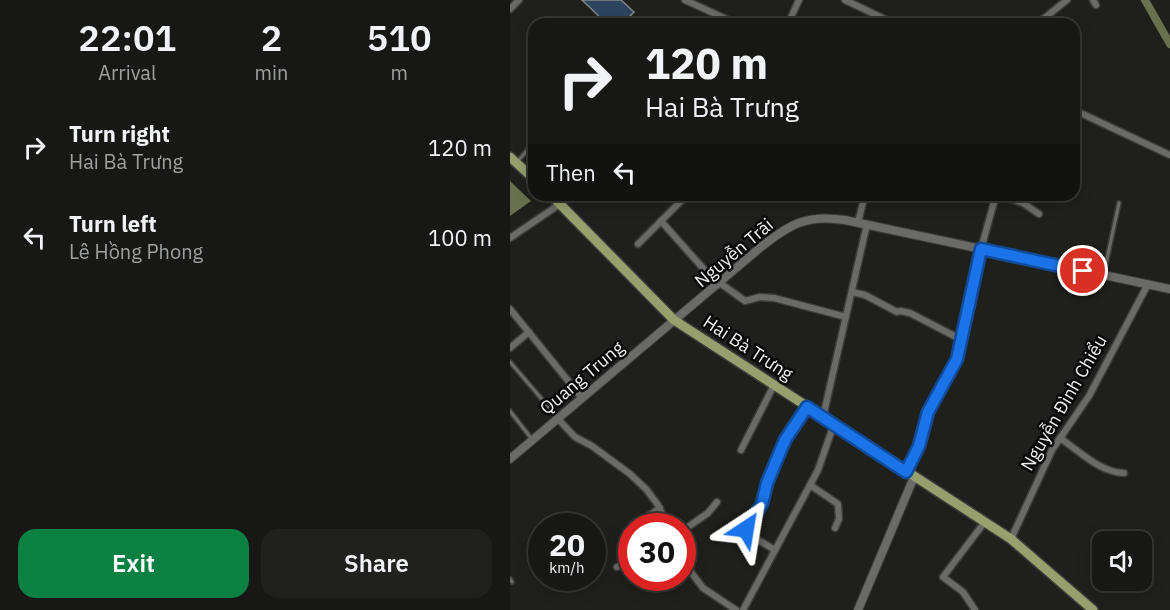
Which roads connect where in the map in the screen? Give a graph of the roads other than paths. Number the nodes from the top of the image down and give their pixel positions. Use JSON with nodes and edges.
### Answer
{"nodes":[{"id":1,"x":519,"y":0,"type":"edge"},
{"id":2,"x":685,"y":0,"type":"edge"},
{"id":3,"x":799,"y":0,"type":"edge"},
{"id":4,"x":845,"y":0,"type":"edge"},
{"id":5,"x":1067,"y":0,"type":"edge"},
{"id":6,"x":510,"y":9,"type":"edge"},
{"id":7,"x":879,"y":16,"type":"joint"},
{"id":8,"x":724,"y":18,"type":"edge"},
{"id":9,"x":791,"y":18,"type":"edge"},
{"id":10,"x":883,"y":18,"type":"edge"},
{"id":11,"x":1044,"y":18,"type":"edge"},
{"id":12,"x":1080,"y":113,"type":"edge"},
{"id":13,"x":528,"y":147,"type":"edge"},
{"id":14,"x":1170,"y":155,"type":"edge"},
{"id":15,"x":513,"y":160,"type":"edge"},
{"id":16,"x":528,"y":174,"type":"edge"},
{"id":17,"x":557,"y":201,"type":"edge"},
{"id":18,"x":681,"y":201,"type":"edge"},
{"id":19,"x":864,"y":201,"type":"edge"},
{"id":20,"x":996,"y":201,"type":"edge"},
{"id":21,"x":1018,"y":201,"type":"edge"},
{"id":22,"x":1119,"y":203,"type":"dead end"},
{"id":23,"x":560,"y":204,"type":"junction"},
{"id":24,"x":1039,"y":214,"type":"dead end"},
{"id":25,"x":661,"y":221,"type":"junction"},
{"id":26,"x":862,"y":223,"type":"junction"},
{"id":27,"x":510,"y":238,"type":"edge"},
{"id":28,"x":638,"y":244,"type":"dead end"},
{"id":29,"x":981,"y":249,"type":"junction"},
{"id":30,"x":1104,"y":275,"type":"junction"},
{"id":31,"x":719,"y":284,"type":"junction"},
{"id":32,"x":1148,"y":284,"type":"junction"},
{"id":33,"x":1170,"y":289,"type":"edge"},
{"id":34,"x":852,"y":292,"type":"junction"},
{"id":35,"x":510,"y":310,"type":"edge"},
{"id":36,"x":846,"y":317,"type":"junction"},
{"id":37,"x":674,"y":320,"type":"junction"},
{"id":38,"x":529,"y":332,"type":"junction"},
{"id":39,"x":962,"y":340,"type":"junction"},
{"id":40,"x":510,"y":348,"type":"edge"},
{"id":41,"x":510,"y":362,"type":"edge"},
{"id":42,"x":774,"y":385,"type":"junction"},
{"id":43,"x":582,"y":398,"type":"junction"},
{"id":44,"x":807,"y":407,"type":"junction"},
{"id":45,"x":510,"y":411,"type":"edge"},
{"id":46,"x":824,"y":417,"type":"junction"},
{"id":47,"x":558,"y":419,"type":"junction"},
{"id":48,"x":834,"y":424,"type":"junction"},
{"id":49,"x":1060,"y":438,"type":"junction"},
{"id":50,"x":533,"y":440,"type":"junction"},
{"id":51,"x":741,"y":450,"type":"dead end"},
{"id":52,"x":510,"y":459,"type":"edge"},
{"id":53,"x":1124,"y":473,"type":"dead end"},
{"id":54,"x":910,"y":474,"type":"junction"},
{"id":55,"x":810,"y":485,"type":"junction"},
{"id":56,"x":717,"y":502,"type":"dead end"},
{"id":57,"x":660,"y":508,"type":"junction"},
{"id":58,"x":653,"y":513,"type":"edge"},
{"id":59,"x":662,"y":513,"type":"edge"},
{"id":60,"x":696,"y":522,"type":"edge"},
{"id":61,"x":984,"y":523,"type":"junction"},
{"id":62,"x":835,"y":528,"type":"dead end"},
{"id":63,"x":1011,"y":539,"type":"junction"},
{"id":64,"x":775,"y":550,"type":"junction"},
{"id":65,"x":696,"y":579,"type":"edge"},
{"id":66,"x":1084,"y":602,"type":"junction"},
{"id":67,"x":736,"y":610,"type":"edge"},
{"id":68,"x":743,"y":610,"type":"edge"},
{"id":69,"x":858,"y":610,"type":"edge"},
{"id":70,"x":975,"y":610,"type":"edge"},
{"id":71,"x":1077,"y":610,"type":"edge"},
{"id":72,"x":1093,"y":610,"type":"edge"}],
"edges":[{"from":1,"to":6,"type":"street"},
{"from":2,"to":8,"type":"street"},
{"from":3,"to":9,"type":"street"},
{"from":4,"to":7,"type":"street"},
{"from":5,"to":11,"type":"street"},
{"from":7,"to":10,"type":"street"},
{"from":12,"to":14,"type":"street"},
{"from":13,"to":15,"type":"lane"},
{"from":15,"to":16,"type":"main road"},
{"from":17,"to":23,"type":"main road","name":"Hai Bà Trưng"},
{"from":18,"to":25,"type":"street"},
{"from":19,"to":26,"type":"street"},
{"from":20,"to":29,"type":"street"},
{"from":21,"to":24,"type":"street"},
{"from":22,"to":30,"type":"lane"},
{"from":23,"to":27,"type":"street"},
{"from":23,"to":37,"type":"main road","name":"Hai Bà Trưng"},
{"from":25,"to":28,"type":"street"},
{"from":25,"to":31,"type":"street"},
{"from":26,"to":29,"type":"street","name":"Nguyễn Trãi"},
{"from":26,"to":31,"type":"street","name":"Nguyễn Trãi"},
{"from":26,"to":34,"type":"street"},
{"from":29,"to":30,"type":"street","name":"Nguyễn Trãi"},
{"from":29,"to":39,"type":"street"},
{"from":30,"to":32,"type":"street","name":"Nguyễn Trãi"},
{"from":31,"to":36,"type":"street"},
{"from":31,"to":37,"type":"street","name":"Nguyễn Trãi"},
{"from":32,"to":33,"type":"street","name":"Nguyễn Trãi"},
{"from":32,"to":49,"type":"street","name":"Nguyễn Đình Chiểu"},
{"from":34,"to":36,"type":"street"},
{"from":34,"to":39,"type":"street"},
{"from":35,"to":38,"type":"street"},
{"from":36,"to":46,"type":"street"},
{"from":37,"to":42,"type":"main road","name":"Hai Bà Trưng"},
{"from":37,"to":43,"type":"street","name":"Quang Trung"},
{"from":38,"to":40,"type":"street"},
{"from":38,"to":43,"type":"street"},
{"from":39,"to":54,"type":"street"},
{"from":41,"to":47,"type":"lane"},
{"from":42,"to":44,"type":"main road","name":"Hai Bà Trưng"},
{"from":42,"to":51,"type":"street"},
{"from":43,"to":47,"type":"street","name":"Quang Trung"},
{"from":44,"to":46,"type":"main road","name":"Hai Bà Trưng"},
{"from":44,"to":64,"type":"street"},
{"from":45,"to":50,"type":"lane"},
{"from":46,"to":48,"type":"main road","name":"Hai Bà Trưng"},
{"from":47,"to":50,"type":"street","name":"Quang Trung"},
{"from":47,"to":57,"type":"street"},
{"from":48,"to":54,"type":"main road","name":"Hai Bà Trưng"},
{"from":48,"to":55,"type":"street"},
{"from":49,"to":53,"type":"street"},
{"from":49,"to":63,"type":"street","name":"Nguyễn Đình Chiểu"},
{"from":50,"to":52,"type":"street","name":"Quang Trung"},
{"from":54,"to":61,"type":"main road","name":"Hai Bà Trưng"},
{"from":54,"to":69,"type":"street"},
{"from":55,"to":62,"type":"street"},
{"from":55,"to":64,"type":"street"},
{"from":56,"to":60,"type":"street"},
{"from":57,"to":58,"type":"street"},
{"from":57,"to":59,"type":"street"},
{"from":61,"to":63,"type":"main road","name":"Hai Bà Trưng"},
{"from":61,"to":70,"type":"street"},
{"from":63,"to":66,"type":"main road","name":"Hai Bà Trưng"},
{"from":64,"to":68,"type":"street"},
{"from":65,"to":67,"type":"street"},
{"from":66,"to":71,"type":"street"},
{"from":66,"to":72,"type":"main road","name":"Hai Bà Trưng"}]}
